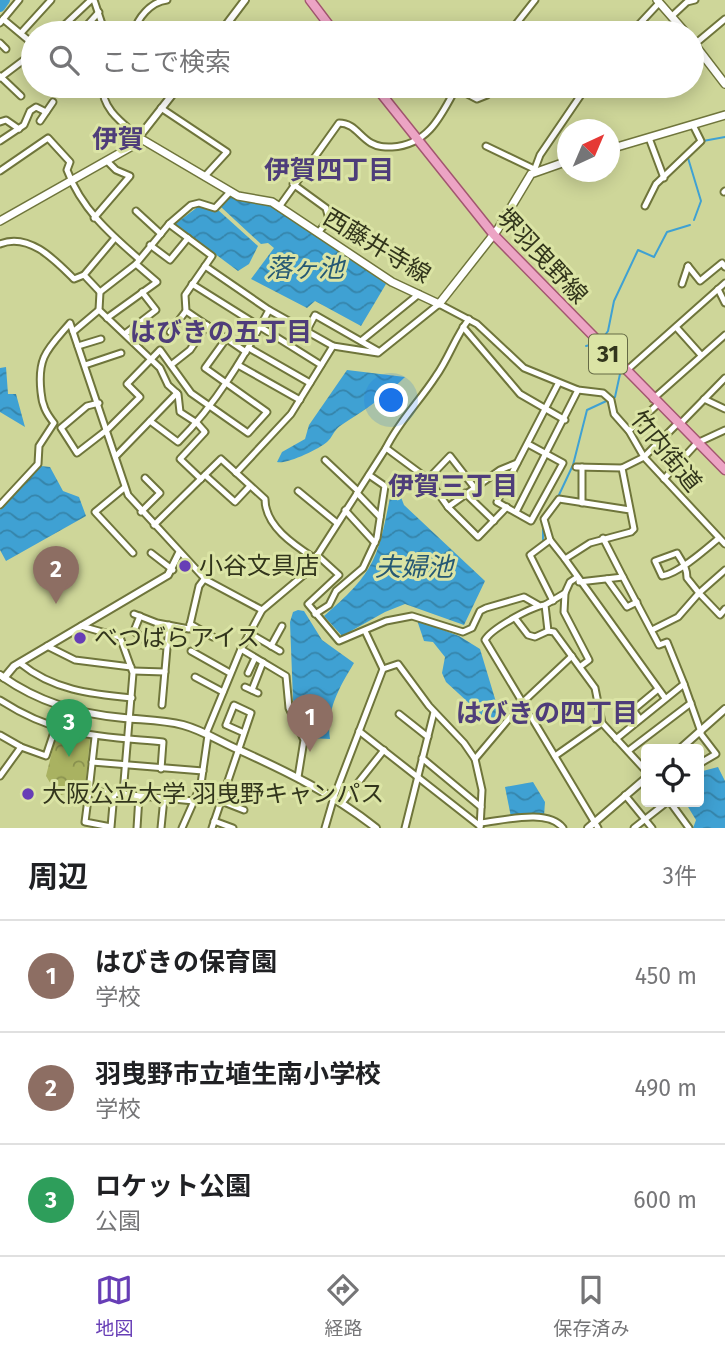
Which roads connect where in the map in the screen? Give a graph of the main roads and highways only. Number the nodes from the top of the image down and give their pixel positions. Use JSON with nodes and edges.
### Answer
{"nodes":[{"id":1,"x":310,"y":0,"type":"edge"},
{"id":2,"x":658,"y":1,"type":"edge"},
{"id":3,"x":326,"y":21,"type":"edge"},
{"id":4,"x":676,"y":21,"type":"edge"},
{"id":5,"x":704,"y":56,"type":"edge"},
{"id":6,"x":725,"y":84,"type":"edge"},
{"id":7,"x":384,"y":98,"type":"edge"},
{"id":8,"x":725,"y":116,"type":"edge"},
{"id":9,"x":620,"y":146,"type":"edge"},
{"id":10,"x":557,"y":164,"type":"edge"},
{"id":11,"x":0,"y":220,"type":"edge"},
{"id":12,"x":494,"y":235,"type":"junction"},
{"id":13,"x":725,"y":470,"type":"edge"}],
"edges":[{"from":1,"to":3,"type":"main road"},
{"from":2,"to":4,"type":"main road"},
{"from":5,"to":6,"type":"main road"},
{"from":7,"to":12,"type":"main road","name":"堺羽曳野線","number":"31"},
{"from":8,"to":9,"type":"main road"},
{"from":10,"to":12,"type":"main road","name":"西藤井寺線"},
{"from":11,"to":12,"type":"main road","name":"西藤井寺線"},
{"from":12,"to":13,"type":"main road","name":"堺羽曳野線","number":"31"}]}
